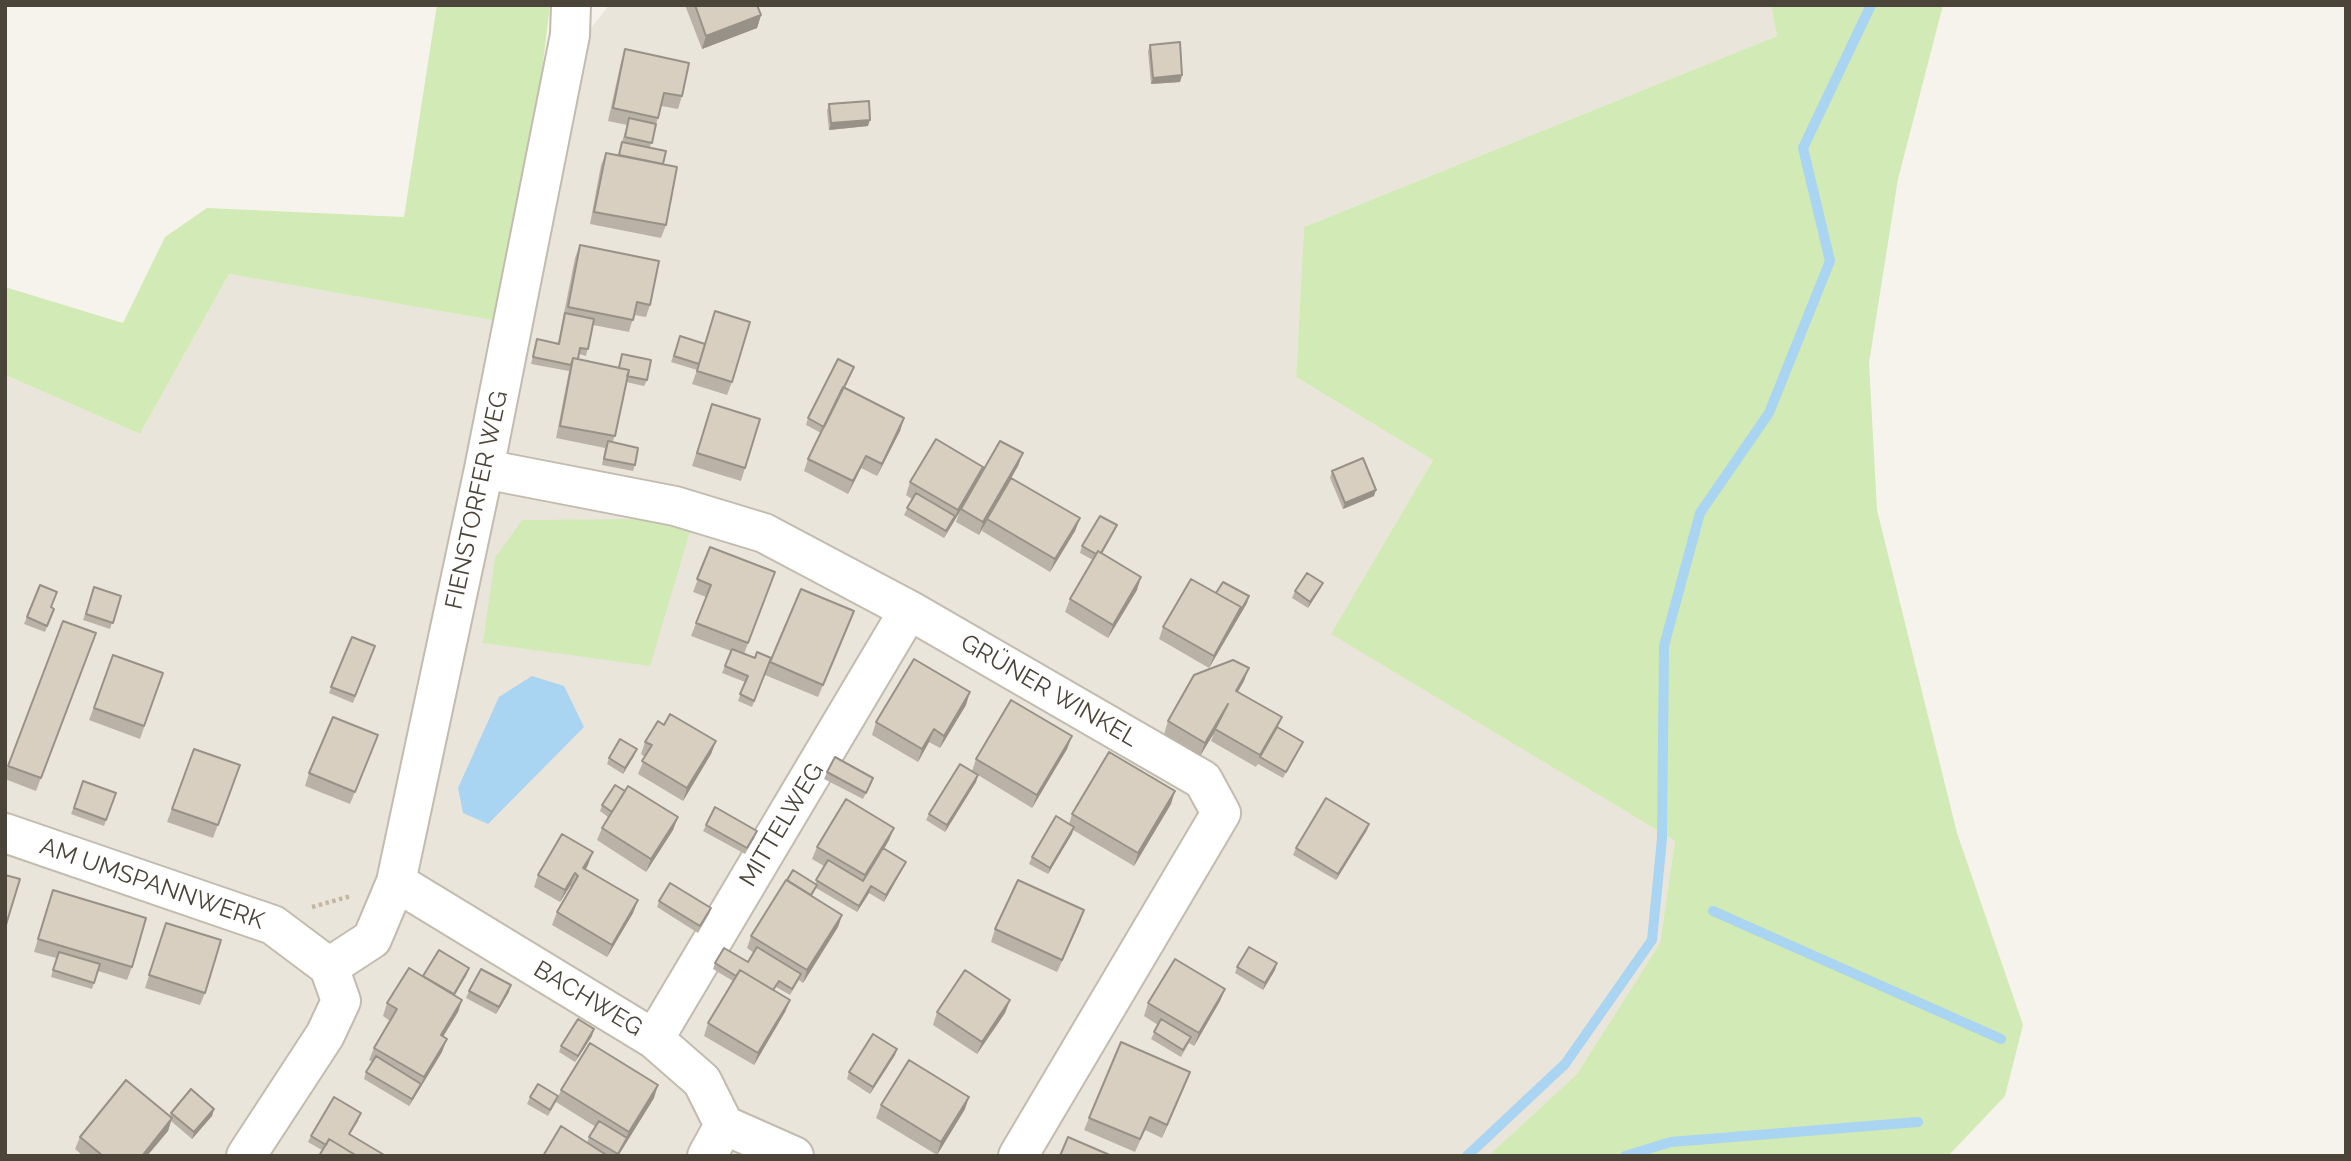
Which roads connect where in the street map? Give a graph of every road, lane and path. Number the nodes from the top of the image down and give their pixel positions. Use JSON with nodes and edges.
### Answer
{"nodes":[{"id":1,"x":571,"y":5,"type":"edge"},
{"id":2,"x":484,"y":470,"type":"junction"},
{"id":3,"x":909,"y":610,"type":"junction"},
{"id":4,"x":5,"y":833,"type":"edge"},
{"id":5,"x":396,"y":882,"type":"junction"},
{"id":6,"x":329,"y":967,"type":"junction"},
{"id":7,"x":654,"y":1039,"type":"junction"},
{"id":8,"x":715,"y":1140,"type":"edge"},
{"id":9,"x":246,"y":1156,"type":"edge"},
{"id":10,"x":794,"y":1156,"type":"edge"},
{"id":11,"x":1018,"y":1156,"type":"edge"}],
"edges":[{"from":1,"to":2,"type":"street","name":"FIENSTORFER WEG"},
{"from":2,"to":3,"type":"street","name":"GRÜNER WINKEL"},
{"from":2,"to":5,"type":"street","name":"FIENSTORFER WEG"},
{"from":3,"to":7,"type":"street","name":"MITTELWEG"},
{"from":3,"to":11,"type":"street","name":"GRÜNER WINKEL"},
{"from":4,"to":6,"type":"street","name":"AM UMSPANNWERK"},
{"from":5,"to":6,"type":"street","name":"FIENSTORFER WEG"},
{"from":5,"to":7,"type":"street","name":"BACHWEG"},
{"from":6,"to":9,"type":"street"},
{"from":7,"to":8,"type":"street","name":"BACHWEG"},
{"from":8,"to":10,"type":"street"}]}
